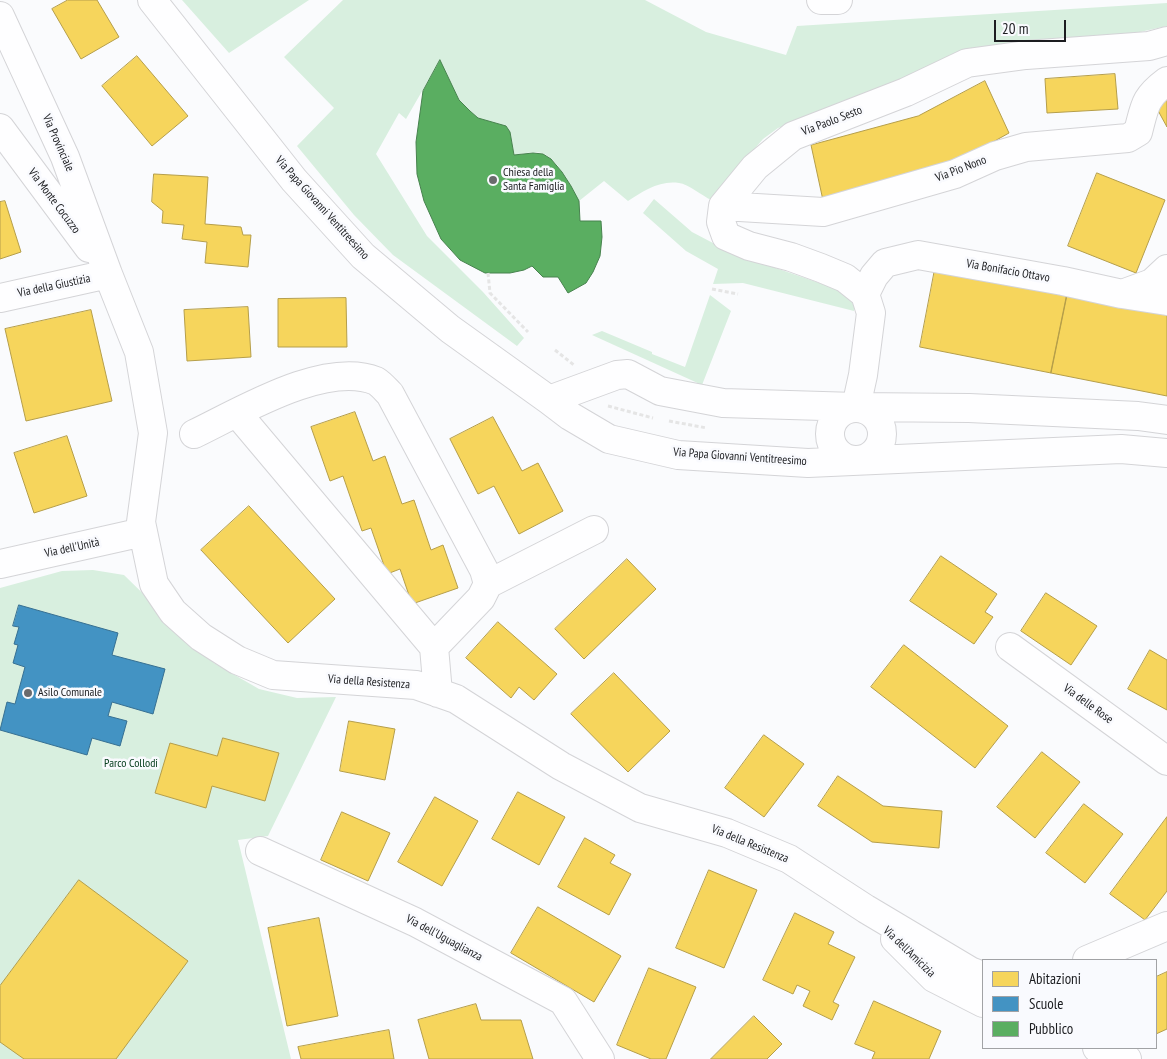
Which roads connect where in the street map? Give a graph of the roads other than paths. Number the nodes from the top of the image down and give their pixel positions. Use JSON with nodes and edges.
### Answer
{"nodes":[{"id":1,"x":152,"y":0,"type":"edge"},
{"id":2,"x":0,"y":16,"type":"edge"},
{"id":3,"x":1167,"y":40,"type":"edge"},
{"id":4,"x":1167,"y":81,"type":"edge"},
{"id":5,"x":0,"y":128,"type":"edge"},
{"id":6,"x":723,"y":206,"type":"junction"},
{"id":7,"x":1167,"y":269,"type":"edge"},
{"id":8,"x":108,"y":274,"type":"junction"},
{"id":9,"x":865,"y":294,"type":"junction"},
{"id":10,"x":1122,"y":294,"type":"junction"},
{"id":11,"x":0,"y":298,"type":"edge"},
{"id":12,"x":1167,"y":301,"type":"edge"},
{"id":13,"x":549,"y":400,"type":"junction"},
{"id":14,"x":856,"y":407,"type":"junction"},
{"id":15,"x":237,"y":414,"type":"junction"},
{"id":16,"x":1167,"y":420,"type":"edge"},
{"id":17,"x":194,"y":434,"type":"dead end"},
{"id":18,"x":1167,"y":453,"type":"edge"},
{"id":19,"x":854,"y":460,"type":"junction"},
{"id":20,"x":594,"y":530,"type":"dead end"},
{"id":21,"x":144,"y":532,"type":"junction"},
{"id":22,"x":0,"y":564,"type":"edge"},
{"id":23,"x":488,"y":584,"type":"junction"},
{"id":24,"x":434,"y":646,"type":"junction"},
{"id":25,"x":1010,"y":646,"type":"dead end"},
{"id":26,"x":438,"y":693,"type":"junction"},
{"id":27,"x":1167,"y":761,"type":"edge"},
{"id":28,"x":260,"y":851,"type":"dead end"},
{"id":29,"x":866,"y":909,"type":"junction"},
{"id":30,"x":1167,"y":926,"type":"edge"},
{"id":31,"x":1091,"y":959,"type":"edge"},
{"id":32,"x":982,"y":976,"type":"edge"},
{"id":33,"x":982,"y":1002,"type":"edge"},
{"id":34,"x":600,"y":1059,"type":"edge"}],
"edges":[{"from":1,"to":13,"type":"street","name":"Via Papa Giovanni Ventitreesimo"},
{"from":2,"to":8,"type":"street","name":"Via Provinciale"},
{"from":3,"to":6,"type":"street","name":"Via Paolo Sesto"},
{"from":4,"to":6,"type":"street","name":"Via Pio Nono"},
{"from":5,"to":8,"type":"street","name":"Via Monte Cocuzzo"},
{"from":6,"to":9,"type":"street"},
{"from":7,"to":10,"type":"street"},
{"from":8,"to":11,"type":"street","name":"Via della Giustizia"},
{"from":8,"to":21,"type":"street","name":"Via della Resistenza"},
{"from":9,"to":10,"type":"street","name":"Via Bonifacio Ottavo"},
{"from":9,"to":14,"type":"street"},
{"from":10,"to":12,"type":"street","name":"Via Bonifacio Ottavo"},
{"from":13,"to":14,"type":"street","name":"Via Papa Giovanni Ventitreesimo"},
{"from":13,"to":19,"type":"street","name":"Via Papa Giovanni Ventitreesimo"},
{"from":14,"to":16,"type":"street","name":"Via Papa Giovanni Ventitreesimo"},
{"from":14,"to":19,"type":"street","name":"Via Papa Giovanni Ventitreesimo"},
{"from":14,"to":19,"type":"street","name":"Via Papa Giovanni Ventitreesimo"},
{"from":15,"to":17,"type":"street"},
{"from":15,"to":23,"type":"street"},
{"from":15,"to":24,"type":"street"},
{"from":18,"to":19,"type":"street","name":"Via Papa Giovanni Ventitreesimo"},
{"from":20,"to":23,"type":"street"},
{"from":21,"to":22,"type":"street","name":"Via dell'Unità"},
{"from":21,"to":26,"type":"street","name":"Via della Resistenza"},
{"from":23,"to":24,"type":"street"},
{"from":24,"to":26,"type":"street"},
{"from":25,"to":27,"type":"street","name":"Via delle Rose"},
{"from":26,"to":29,"type":"street","name":"Via della Resistenza"},
{"from":28,"to":34,"type":"street","name":"Via dell'Uguaglianza"},
{"from":29,"to":32,"type":"street","name":"Via della Resistenza"},
{"from":29,"to":33,"type":"street","name":"Via dell'Amicizia"},
{"from":30,"to":31,"type":"street"}]}
